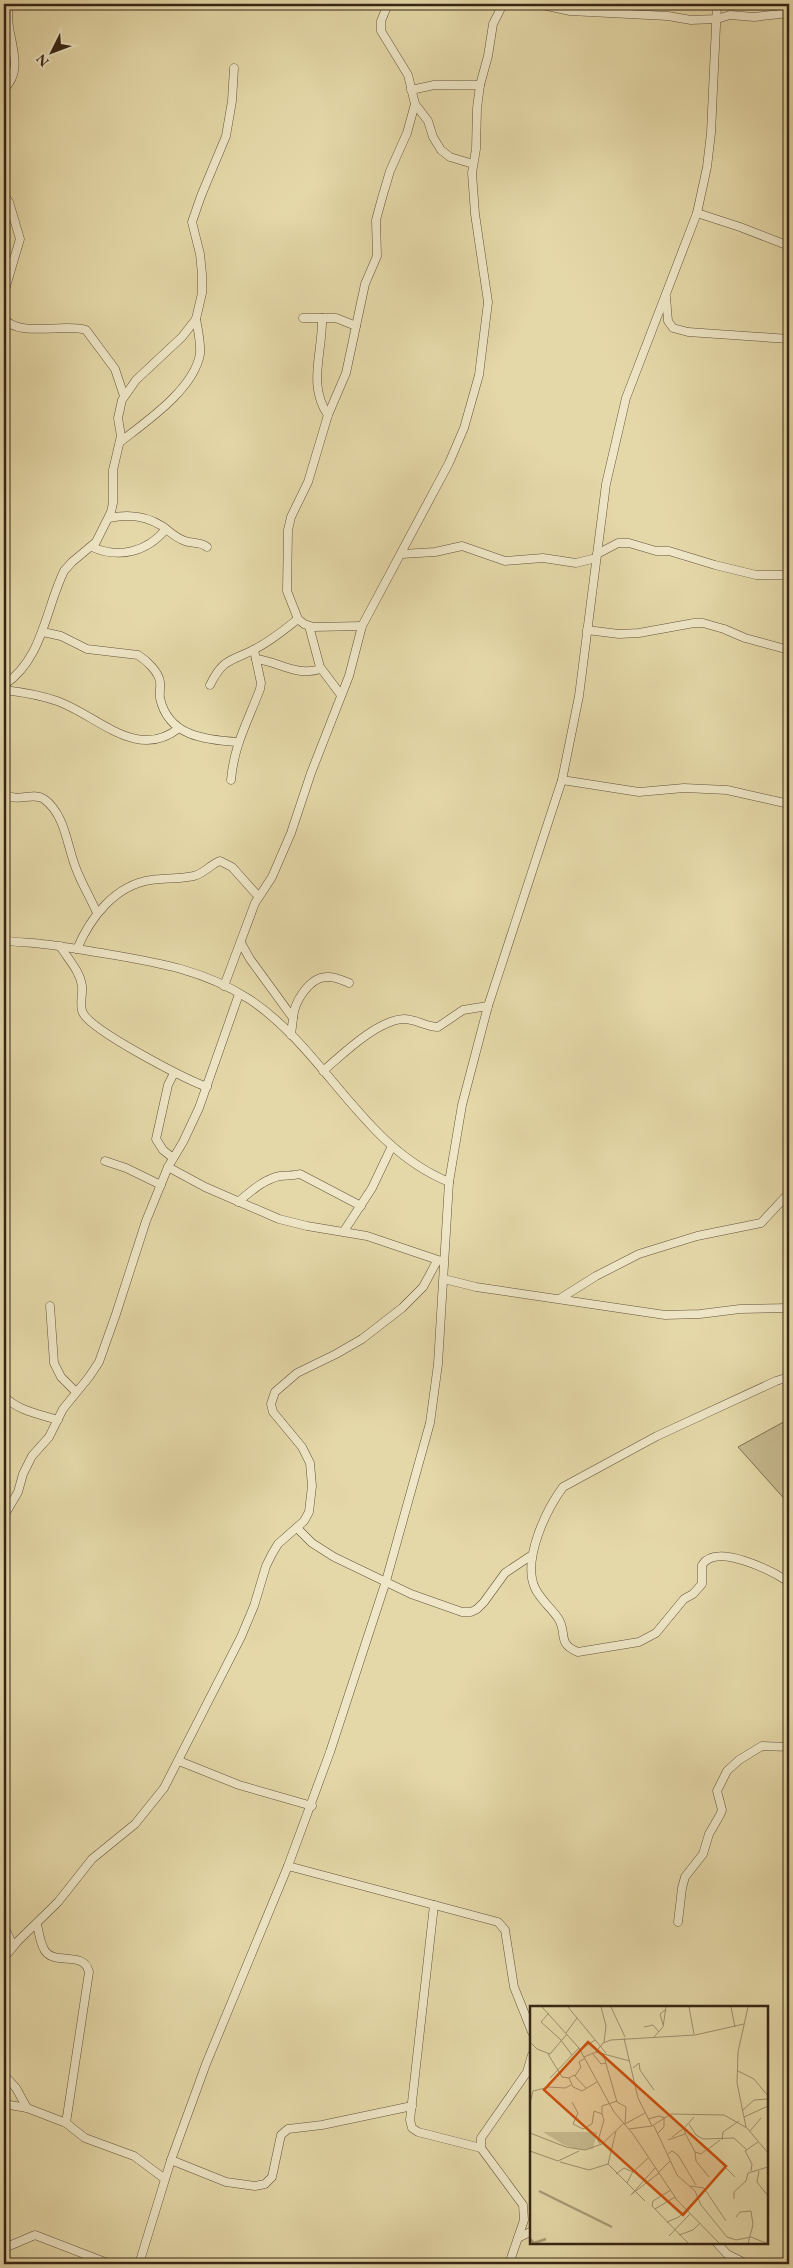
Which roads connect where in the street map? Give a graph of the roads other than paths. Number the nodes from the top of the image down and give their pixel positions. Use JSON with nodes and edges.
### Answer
{"nodes":[{"id":1,"x":10,"y":4,"type":"edge"},
{"id":2,"x":388,"y":4,"type":"edge"},
{"id":3,"x":503,"y":4,"type":"edge"},
{"id":4,"x":538,"y":4,"type":"edge"},
{"id":5,"x":717,"y":4,"type":"edge"},
{"id":6,"x":789,"y":12,"type":"edge"},
{"id":7,"x":717,"y":19,"type":"junction"},
{"id":8,"x":234,"y":68,"type":"dead end"},
{"id":9,"x":480,"y":85,"type":"junction"},
{"id":10,"x":4,"y":89,"type":"edge"},
{"id":11,"x":411,"y":90,"type":"junction"},
{"id":12,"x":415,"y":104,"type":"junction"},
{"id":13,"x":473,"y":164,"type":"junction"},
{"id":14,"x":4,"y":195,"type":"edge"},
{"id":15,"x":697,"y":213,"type":"junction"},
{"id":16,"x":789,"y":246,"type":"edge"},
{"id":17,"x":4,"y":293,"type":"edge"},
{"id":18,"x":665,"y":295,"type":"junction"},
{"id":19,"x":4,"y":318,"type":"edge"},
{"id":20,"x":303,"y":318,"type":"dead end"},
{"id":21,"x":322,"y":318,"type":"junction"},
{"id":22,"x":196,"y":319,"type":"junction"},
{"id":23,"x":356,"y":326,"type":"junction"},
{"id":24,"x":789,"y":339,"type":"edge"},
{"id":25,"x":124,"y":396,"type":"junction"},
{"id":26,"x":328,"y":415,"type":"junction"},
{"id":27,"x":120,"y":442,"type":"junction"},
{"id":28,"x":109,"y":518,"type":"junction"},
{"id":29,"x":166,"y":529,"type":"junction"},
{"id":30,"x":92,"y":547,"type":"junction"},
{"id":31,"x":207,"y":547,"type":"dead end"},
{"id":32,"x":402,"y":554,"type":"junction"},
{"id":33,"x":597,"y":556,"type":"junction"},
{"id":34,"x":789,"y":575,"type":"edge"},
{"id":35,"x":298,"y":619,"type":"junction"},
{"id":36,"x":309,"y":626,"type":"junction"},
{"id":37,"x":362,"y":626,"type":"junction"},
{"id":38,"x":587,"y":630,"type":"junction"},
{"id":39,"x":43,"y":632,"type":"junction"},
{"id":40,"x":254,"y":650,"type":"junction"},
{"id":41,"x":789,"y":650,"type":"edge"},
{"id":42,"x":256,"y":659,"type":"junction"},
{"id":43,"x":321,"y":669,"type":"junction"},
{"id":44,"x":4,"y":685,"type":"edge"},
{"id":45,"x":210,"y":685,"type":"dead end"},
{"id":46,"x":4,"y":690,"type":"edge"},
{"id":47,"x":341,"y":695,"type":"junction"},
{"id":48,"x":179,"y":728,"type":"junction"},
{"id":49,"x":238,"y":742,"type":"junction"},
{"id":50,"x":231,"y":780,"type":"dead end"},
{"id":51,"x":562,"y":780,"type":"junction"},
{"id":52,"x":4,"y":793,"type":"edge"},
{"id":53,"x":789,"y":804,"type":"edge"},
{"id":54,"x":258,"y":896,"type":"junction"},
{"id":55,"x":97,"y":913,"type":"junction"},
{"id":56,"x":4,"y":940,"type":"edge"},
{"id":57,"x":241,"y":943,"type":"junction"},
{"id":58,"x":60,"y":946,"type":"junction"},
{"id":59,"x":77,"y":949,"type":"junction"},
{"id":60,"x":349,"y":983,"type":"dead end"},
{"id":61,"x":224,"y":986,"type":"junction"},
{"id":62,"x":239,"y":994,"type":"junction"},
{"id":63,"x":488,"y":1006,"type":"junction"},
{"id":64,"x":293,"y":1018,"type":"junction"},
{"id":65,"x":290,"y":1036,"type":"junction"},
{"id":66,"x":323,"y":1071,"type":"junction"},
{"id":67,"x":174,"y":1073,"type":"junction"},
{"id":68,"x":207,"y":1087,"type":"junction"},
{"id":69,"x":392,"y":1146,"type":"junction"},
{"id":70,"x":174,"y":1158,"type":"junction"},
{"id":71,"x":105,"y":1161,"type":"dead end"},
{"id":72,"x":168,"y":1167,"type":"junction"},
{"id":73,"x":449,"y":1182,"type":"junction"},
{"id":74,"x":161,"y":1184,"type":"junction"},
{"id":75,"x":789,"y":1193,"type":"edge"},
{"id":76,"x":238,"y":1202,"type":"junction"},
{"id":77,"x":361,"y":1206,"type":"junction"},
{"id":78,"x":344,"y":1231,"type":"junction"},
{"id":79,"x":441,"y":1261,"type":"junction"},
{"id":80,"x":444,"y":1279,"type":"junction"},
{"id":81,"x":561,"y":1298,"type":"junction"},
{"id":82,"x":50,"y":1306,"type":"dead end"},
{"id":83,"x":789,"y":1308,"type":"edge"},
{"id":84,"x":789,"y":1377,"type":"edge"},
{"id":85,"x":76,"y":1392,"type":"junction"},
{"id":86,"x":4,"y":1396,"type":"edge"},
{"id":87,"x":58,"y":1420,"type":"junction"},
{"id":88,"x":4,"y":1516,"type":"edge"},
{"id":89,"x":297,"y":1528,"type":"junction"},
{"id":90,"x":532,"y":1555,"type":"junction"},
{"id":91,"x":518,"y":1564,"type":"junction"},
{"id":92,"x":531,"y":1568,"type":"junction"},
{"id":93,"x":386,"y":1581,"type":"junction"},
{"id":94,"x":789,"y":1582,"type":"edge"},
{"id":95,"x":789,"y":1746,"type":"edge"},
{"id":96,"x":178,"y":1761,"type":"junction"},
{"id":97,"x":312,"y":1806,"type":"junction"},
{"id":98,"x":288,"y":1866,"type":"junction"},
{"id":99,"x":434,"y":1905,"type":"junction"},
{"id":100,"x":678,"y":1922,"type":"dead end"},
{"id":101,"x":37,"y":1924,"type":"junction"},
{"id":102,"x":4,"y":1926,"type":"edge"},
{"id":103,"x":13,"y":1946,"type":"junction"},
{"id":104,"x":4,"y":1958,"type":"edge"},
{"id":105,"x":530,"y":2027,"type":"edge"},
{"id":106,"x":529,"y":2071,"type":"edge"},
{"id":107,"x":4,"y":2075,"type":"edge"},
{"id":108,"x":4,"y":2104,"type":"edge"},
{"id":109,"x":412,"y":2106,"type":"junction"},
{"id":110,"x":27,"y":2108,"type":"junction"},
{"id":111,"x":66,"y":2123,"type":"junction"},
{"id":112,"x":481,"y":2148,"type":"junction"},
{"id":113,"x":172,"y":2160,"type":"junction"},
{"id":114,"x":166,"y":2179,"type":"junction"},
{"id":115,"x":530,"y":2232,"type":"edge"},
{"id":116,"x":518,"y":2238,"type":"junction"},
{"id":117,"x":717,"y":2243,"type":"edge"},
{"id":118,"x":4,"y":2245,"type":"edge"},
{"id":119,"x":110,"y":2264,"type":"edge"},
{"id":120,"x":139,"y":2264,"type":"edge"},
{"id":121,"x":509,"y":2264,"type":"edge"},
{"id":122,"x":747,"y":2264,"type":"edge"}],
"edges":[{"from":1,"to":10,"type":"street"},
{"from":2,"to":11,"type":"street"},
{"from":3,"to":9,"type":"street"},
{"from":4,"to":7,"type":"street"},
{"from":5,"to":7,"type":"street"},
{"from":6,"to":7,"type":"street"},
{"from":7,"to":15,"type":"street"},
{"from":8,"to":22,"type":"street"},
{"from":9,"to":11,"type":"street"},
{"from":9,"to":13,"type":"street"},
{"from":11,"to":12,"type":"street"},
{"from":12,"to":13,"type":"street"},
{"from":12,"to":23,"type":"street"},
{"from":13,"to":32,"type":"street"},
{"from":14,"to":17,"type":"street"},
{"from":15,"to":16,"type":"street"},
{"from":15,"to":18,"type":"street"},
{"from":18,"to":24,"type":"street"},
{"from":18,"to":33,"type":"street"},
{"from":19,"to":25,"type":"street"},
{"from":20,"to":21,"type":"street"},
{"from":21,"to":23,"type":"street"},
{"from":21,"to":26,"type":"street"},
{"from":22,"to":25,"type":"street"},
{"from":22,"to":27,"type":"street"},
{"from":23,"to":26,"type":"street"},
{"from":25,"to":27,"type":"street"},
{"from":26,"to":35,"type":"street"},
{"from":27,"to":28,"type":"street"},
{"from":28,"to":29,"type":"street"},
{"from":28,"to":30,"type":"street"},
{"from":29,"to":30,"type":"street"},
{"from":29,"to":31,"type":"street"},
{"from":30,"to":39,"type":"street"},
{"from":32,"to":33,"type":"street"},
{"from":32,"to":37,"type":"street"},
{"from":33,"to":34,"type":"street"},
{"from":33,"to":38,"type":"street"},
{"from":35,"to":36,"type":"street"},
{"from":35,"to":40,"type":"street"},
{"from":36,"to":37,"type":"street"},
{"from":36,"to":43,"type":"street"},
{"from":37,"to":47,"type":"street"},
{"from":38,"to":41,"type":"street"},
{"from":38,"to":51,"type":"street"},
{"from":39,"to":44,"type":"street"},
{"from":39,"to":48,"type":"street"},
{"from":40,"to":42,"type":"street"},
{"from":40,"to":45,"type":"street"},
{"from":42,"to":43,"type":"street"},
{"from":42,"to":49,"type":"street"},
{"from":43,"to":47,"type":"street"},
{"from":46,"to":48,"type":"street"},
{"from":47,"to":54,"type":"street"},
{"from":48,"to":49,"type":"street"},
{"from":49,"to":50,"type":"street"},
{"from":51,"to":53,"type":"street"},
{"from":51,"to":63,"type":"street"},
{"from":52,"to":55,"type":"street"},
{"from":54,"to":55,"type":"street"},
{"from":54,"to":57,"type":"street"},
{"from":55,"to":59,"type":"street"},
{"from":56,"to":58,"type":"street"},
{"from":57,"to":61,"type":"street"},
{"from":57,"to":64,"type":"street"},
{"from":58,"to":59,"type":"street"},
{"from":58,"to":67,"type":"street"},
{"from":59,"to":61,"type":"street"},
{"from":60,"to":64,"type":"street"},
{"from":61,"to":62,"type":"street"},
{"from":62,"to":65,"type":"street"},
{"from":62,"to":68,"type":"street"},
{"from":63,"to":66,"type":"street"},
{"from":63,"to":73,"type":"street"},
{"from":64,"to":65,"type":"street"},
{"from":65,"to":66,"type":"street"},
{"from":66,"to":69,"type":"street"},
{"from":67,"to":68,"type":"street"},
{"from":67,"to":70,"type":"street"},
{"from":68,"to":70,"type":"street"},
{"from":69,"to":73,"type":"street"},
{"from":69,"to":77,"type":"street"},
{"from":70,"to":72,"type":"street"},
{"from":71,"to":74,"type":"street"},
{"from":72,"to":74,"type":"street"},
{"from":72,"to":76,"type":"street"},
{"from":73,"to":79,"type":"street"},
{"from":74,"to":85,"type":"street"},
{"from":75,"to":81,"type":"street"},
{"from":76,"to":77,"type":"street"},
{"from":76,"to":78,"type":"street"},
{"from":77,"to":78,"type":"street"},
{"from":78,"to":79,"type":"street"},
{"from":79,"to":80,"type":"street"},
{"from":79,"to":89,"type":"street"},
{"from":80,"to":81,"type":"street"},
{"from":80,"to":93,"type":"street"},
{"from":81,"to":83,"type":"street"},
{"from":82,"to":85,"type":"street"},
{"from":84,"to":90,"type":"street"},
{"from":85,"to":87,"type":"street"},
{"from":86,"to":87,"type":"street"},
{"from":87,"to":88,"type":"street"},
{"from":89,"to":93,"type":"street"},
{"from":89,"to":96,"type":"street"},
{"from":90,"to":91,"type":"street"},
{"from":90,"to":92,"type":"street"},
{"from":91,"to":92,"type":"street"},
{"from":91,"to":93,"type":"street"},
{"from":92,"to":94,"type":"street"},
{"from":93,"to":97,"type":"street"},
{"from":95,"to":100,"type":"street"},
{"from":96,"to":97,"type":"street"},
{"from":96,"to":101,"type":"street"},
{"from":97,"to":98,"type":"street"},
{"from":98,"to":99,"type":"street"},
{"from":98,"to":113,"type":"street"},
{"from":99,"to":105,"type":"street"},
{"from":99,"to":109,"type":"street"},
{"from":101,"to":103,"type":"street"},
{"from":101,"to":111,"type":"street"},
{"from":102,"to":103,"type":"street"},
{"from":103,"to":104,"type":"street"},
{"from":106,"to":112,"type":"street"},
{"from":107,"to":110,"type":"street"},
{"from":108,"to":110,"type":"street"},
{"from":109,"to":112,"type":"street"},
{"from":109,"to":113,"type":"street"},
{"from":110,"to":111,"type":"street"},
{"from":111,"to":114,"type":"street"},
{"from":112,"to":116,"type":"street"},
{"from":113,"to":114,"type":"street"},
{"from":114,"to":120,"type":"street"},
{"from":115,"to":116,"type":"street"},
{"from":116,"to":121,"type":"street"},
{"from":117,"to":122,"type":"street"},
{"from":118,"to":119,"type":"street"}]}
